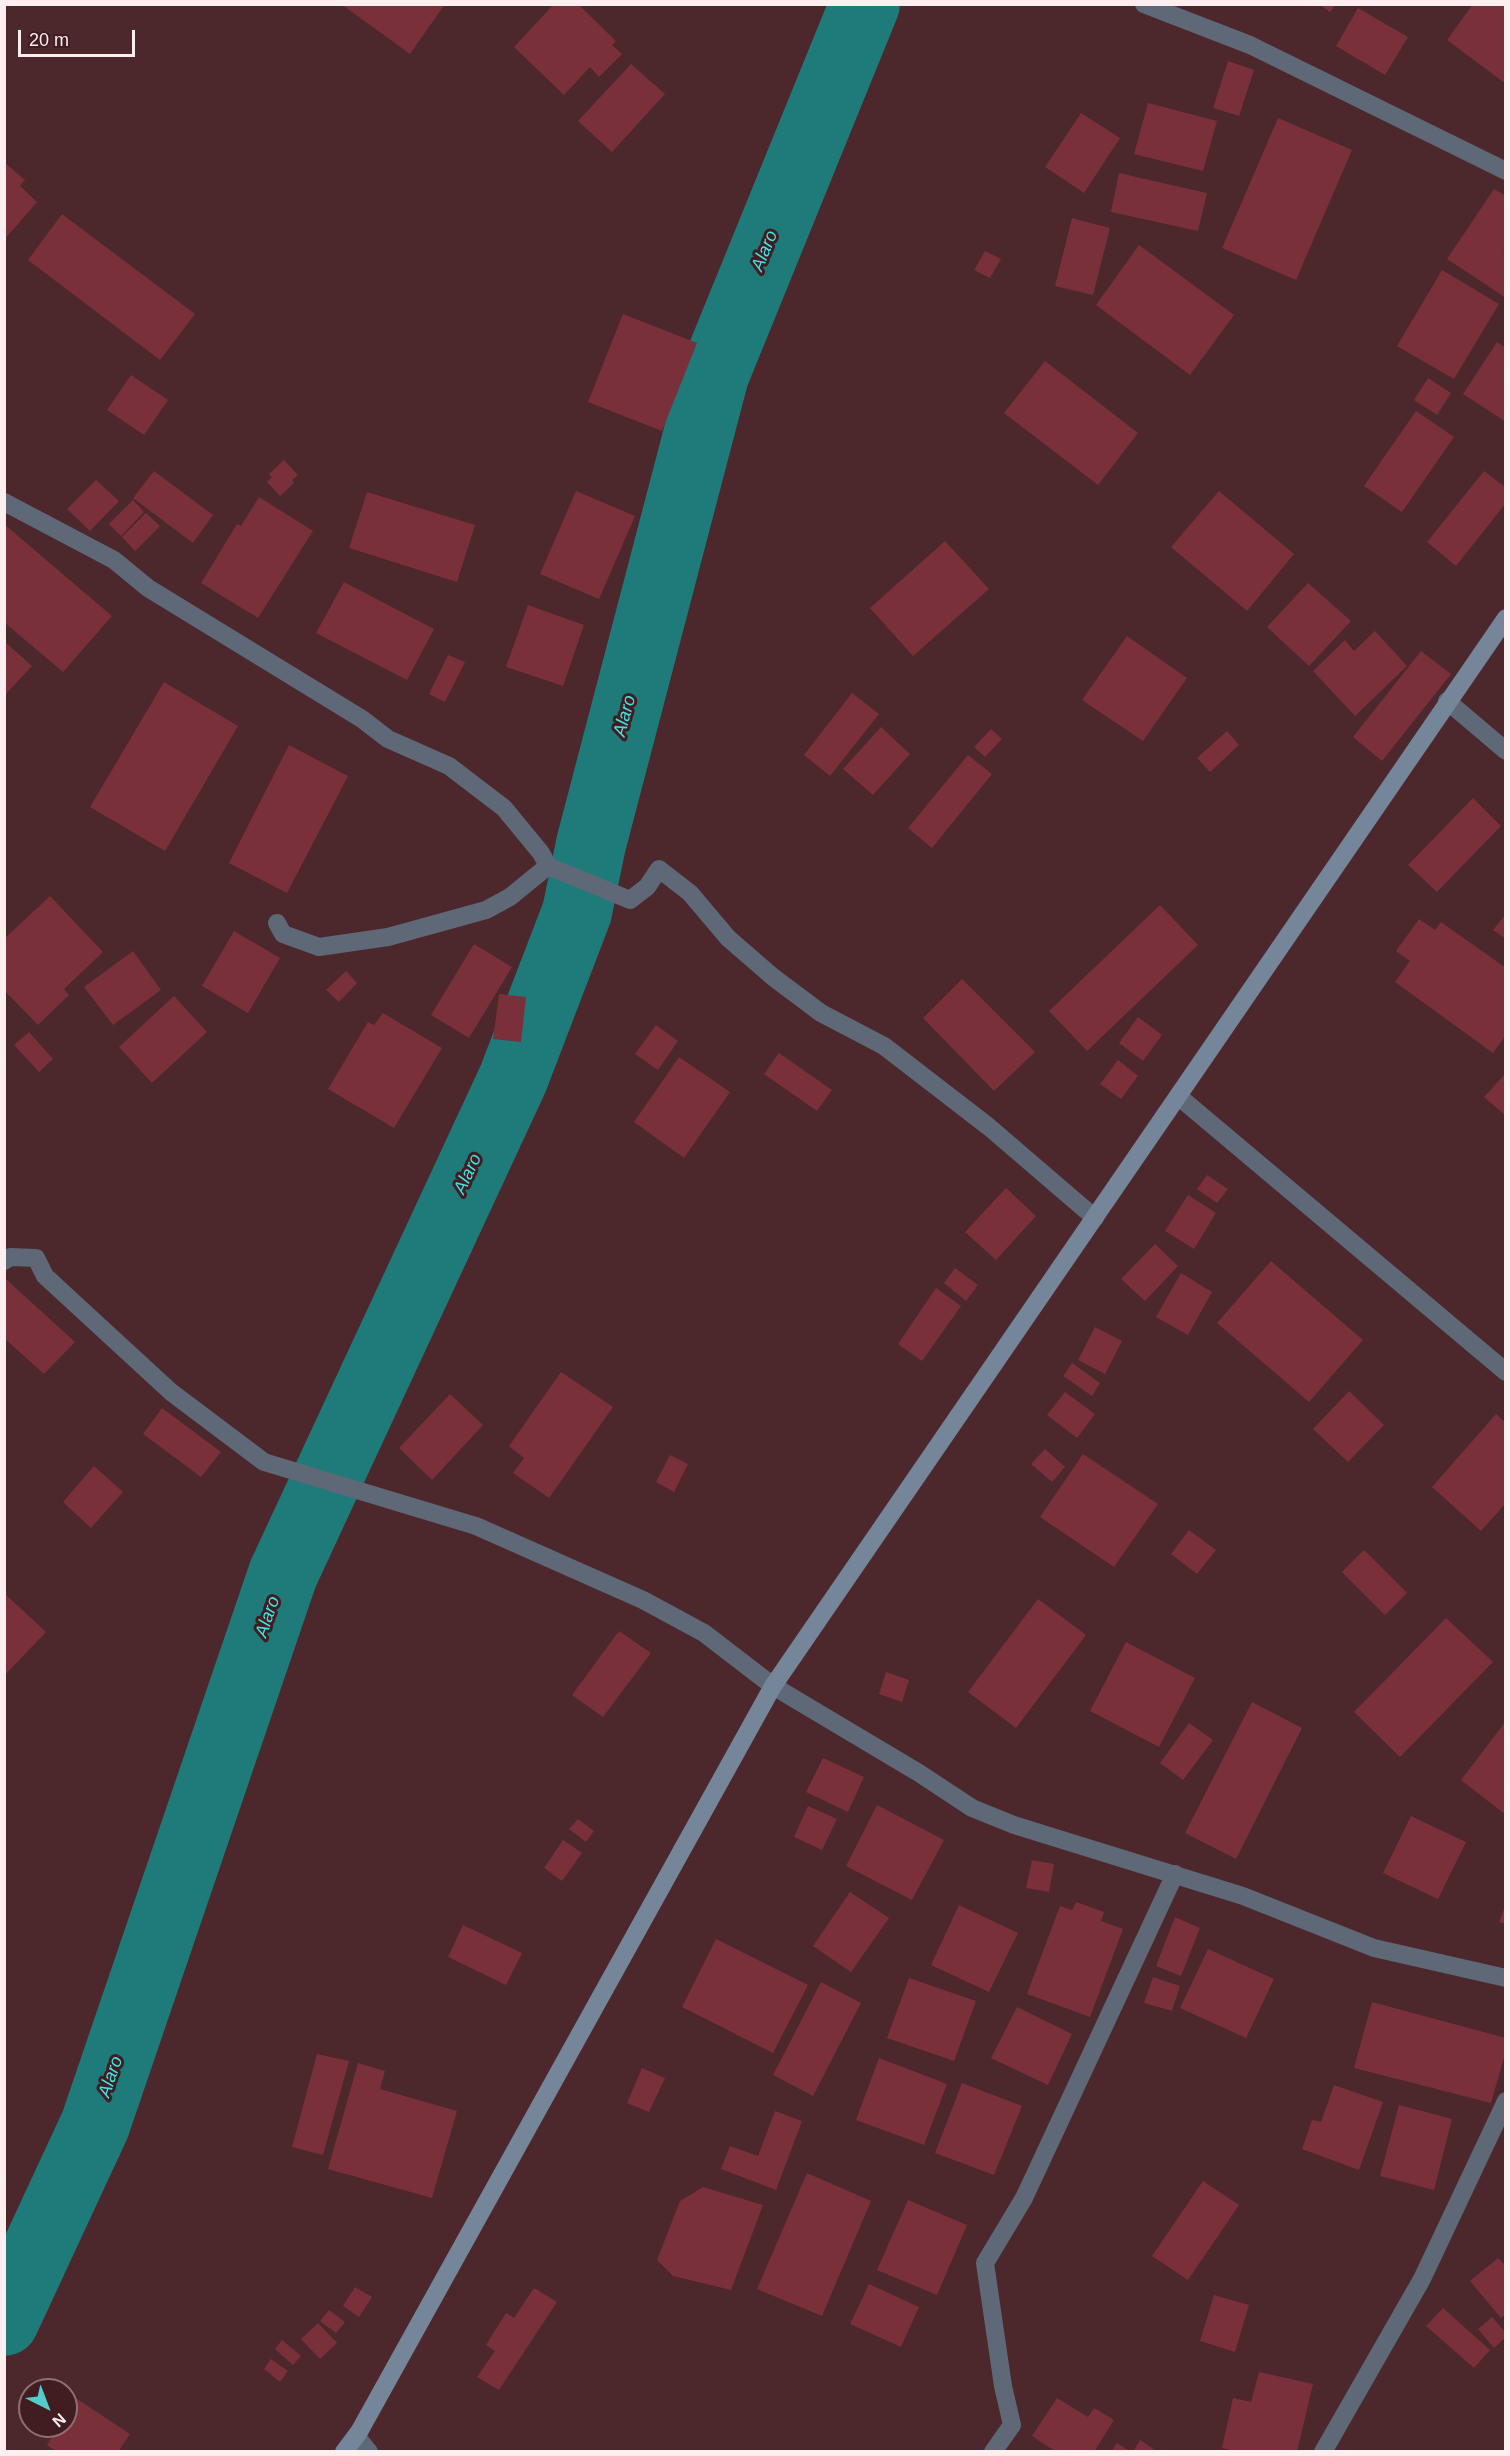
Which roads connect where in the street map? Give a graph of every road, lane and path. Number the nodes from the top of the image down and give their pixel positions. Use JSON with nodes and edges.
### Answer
{"nodes":[{"id":1,"x":1144,"y":4,"type":"edge"},
{"id":2,"x":1506,"y":171,"type":"edge"},
{"id":3,"x":4,"y":502,"type":"edge"},
{"id":4,"x":1506,"y":618,"type":"edge"},
{"id":5,"x":1447,"y":701,"type":"junction"},
{"id":6,"x":1506,"y":752,"type":"edge"},
{"id":7,"x":548,"y":866,"type":"junction"},
{"id":8,"x":277,"y":923,"type":"dead end"},
{"id":9,"x":1178,"y":1096,"type":"junction"},
{"id":10,"x":1095,"y":1218,"type":"junction"},
{"id":11,"x":4,"y":1261,"type":"edge"},
{"id":12,"x":1506,"y":1372,"type":"edge"},
{"id":13,"x":773,"y":1686,"type":"junction"},
{"id":14,"x":1175,"y":1874,"type":"junction"},
{"id":15,"x":1506,"y":1978,"type":"edge"},
{"id":16,"x":1506,"y":2101,"type":"edge"},
{"id":17,"x":356,"y":2436,"type":"junction"},
{"id":18,"x":344,"y":2451,"type":"edge"},
{"id":19,"x":369,"y":2451,"type":"edge"},
{"id":20,"x":993,"y":2451,"type":"edge"},
{"id":21,"x":1323,"y":2451,"type":"edge"}],
"edges":[{"from":1,"to":2,"type":"street"},
{"from":3,"to":7,"type":"street"},
{"from":4,"to":5,"type":"street"},
{"from":5,"to":6,"type":"street"},
{"from":5,"to":9,"type":"street"},
{"from":7,"to":8,"type":"street"},
{"from":7,"to":10,"type":"street"},
{"from":9,"to":10,"type":"street"},
{"from":9,"to":12,"type":"street"},
{"from":10,"to":13,"type":"street"},
{"from":11,"to":13,"type":"street"},
{"from":13,"to":14,"type":"street"},
{"from":13,"to":17,"type":"street"},
{"from":14,"to":15,"type":"street"},
{"from":14,"to":20,"type":"street"},
{"from":16,"to":21,"type":"street"},
{"from":17,"to":18,"type":"street"},
{"from":17,"to":19,"type":"street"}]}
